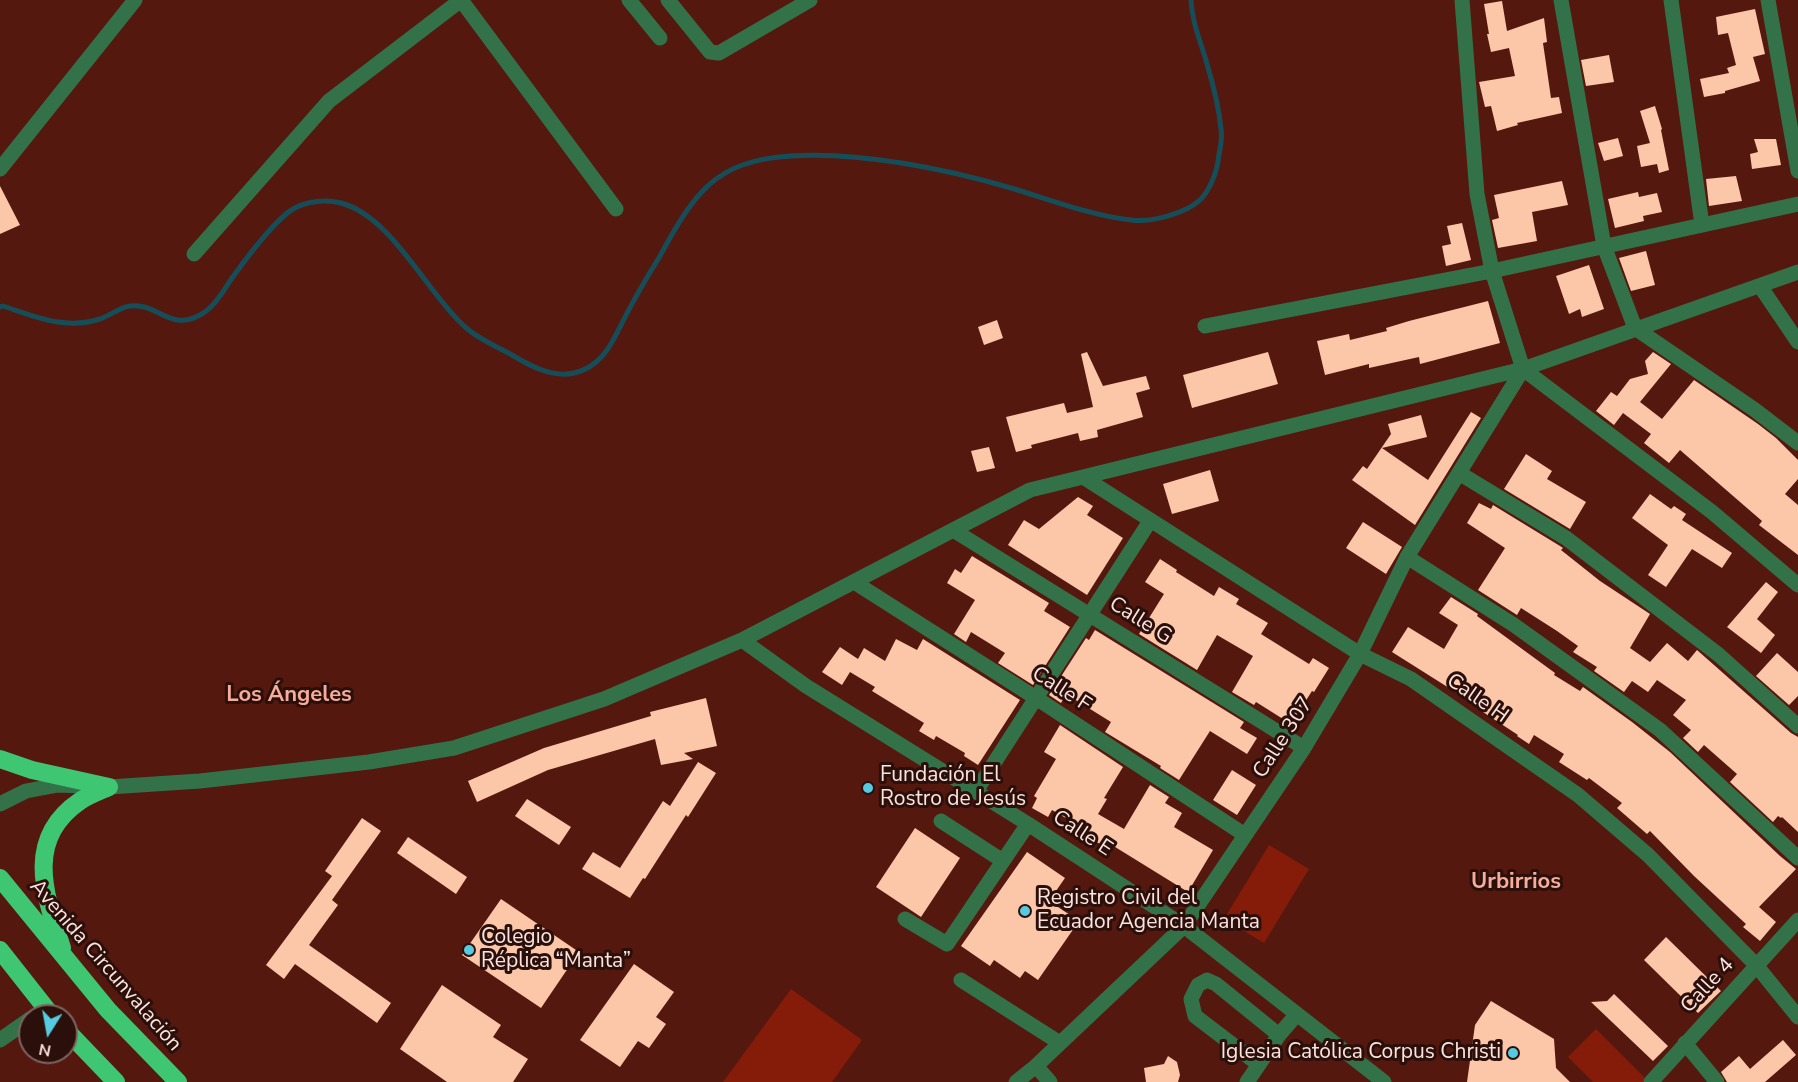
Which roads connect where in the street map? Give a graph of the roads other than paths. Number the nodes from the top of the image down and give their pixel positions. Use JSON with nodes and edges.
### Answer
{"nodes":[{"id":1,"x":135,"y":0,"type":"edge"},
{"id":2,"x":461,"y":0,"type":"edge"},
{"id":3,"x":629,"y":0,"type":"edge"},
{"id":4,"x":668,"y":0,"type":"edge"},
{"id":5,"x":810,"y":0,"type":"edge"},
{"id":6,"x":1462,"y":0,"type":"edge"},
{"id":7,"x":1561,"y":0,"type":"edge"},
{"id":8,"x":1671,"y":0,"type":"edge"},
{"id":9,"x":1768,"y":0,"type":"edge"},
{"id":10,"x":660,"y":38,"type":"dead end"},
{"id":11,"x":0,"y":169,"type":"edge"},
{"id":12,"x":1798,"y":171,"type":"edge"},
{"id":13,"x":1798,"y":204,"type":"edge"},
{"id":14,"x":616,"y":208,"type":"dead end"},
{"id":15,"x":1702,"y":225,"type":"junction"},
{"id":16,"x":1604,"y":246,"type":"junction"},
{"id":17,"x":194,"y":254,"type":"dead end"},
{"id":18,"x":1492,"y":271,"type":"junction"},
{"id":19,"x":1798,"y":272,"type":"edge"},
{"id":20,"x":1760,"y":286,"type":"junction"},
{"id":21,"x":1205,"y":326,"type":"dead end"},
{"id":22,"x":1635,"y":328,"type":"junction"},
{"id":23,"x":1798,"y":342,"type":"edge"},
{"id":24,"x":1524,"y":369,"type":"junction"},
{"id":25,"x":1798,"y":443,"type":"edge"},
{"id":26,"x":1459,"y":473,"type":"junction"},
{"id":27,"x":1083,"y":477,"type":"junction"},
{"id":28,"x":1150,"y":520,"type":"junction"},
{"id":29,"x":953,"y":530,"type":"junction"},
{"id":30,"x":1407,"y":557,"type":"junction"},
{"id":31,"x":854,"y":582,"type":"junction"},
{"id":32,"x":1798,"y":585,"type":"edge"},
{"id":33,"x":1090,"y":614,"type":"junction"},
{"id":34,"x":742,"y":640,"type":"junction"},
{"id":35,"x":1360,"y":654,"type":"junction"},
{"id":36,"x":1036,"y":698,"type":"junction"},
{"id":37,"x":1798,"y":726,"type":"edge"},
{"id":38,"x":1304,"y":748,"type":"junction"},
{"id":39,"x":0,"y":759,"type":"edge"},
{"id":40,"x":110,"y":787,"type":"junction"},
{"id":41,"x":976,"y":791,"type":"junction"},
{"id":42,"x":0,"y":804,"type":"edge"},
{"id":43,"x":941,"y":821,"type":"dead end"},
{"id":44,"x":1028,"y":824,"type":"junction"},
{"id":45,"x":1245,"y":834,"type":"junction"},
{"id":46,"x":1798,"y":858,"type":"edge"},
{"id":47,"x":1003,"y":861,"type":"junction"},
{"id":48,"x":0,"y":878,"type":"edge"},
{"id":49,"x":905,"y":920,"type":"dead end"},
{"id":50,"x":1798,"y":920,"type":"edge"},
{"id":51,"x":1184,"y":926,"type":"junction"},
{"id":52,"x":0,"y":950,"type":"edge"},
{"id":53,"x":67,"y":961,"type":"junction"},
{"id":54,"x":1756,"y":965,"type":"junction"},
{"id":55,"x":962,"y":980,"type":"dead end"},
{"id":56,"x":37,"y":1004,"type":"edge"},
{"id":57,"x":1297,"y":1014,"type":"junction"},
{"id":58,"x":1798,"y":1017,"type":"edge"},
{"id":59,"x":18,"y":1027,"type":"edge"},
{"id":60,"x":1279,"y":1035,"type":"junction"},
{"id":61,"x":0,"y":1040,"type":"edge"},
{"id":62,"x":78,"y":1042,"type":"edge"},
{"id":63,"x":1060,"y":1043,"type":"junction"},
{"id":64,"x":1684,"y":1043,"type":"junction"},
{"id":65,"x":1258,"y":1064,"type":"junction"},
{"id":66,"x":1036,"y":1066,"type":"junction"},
{"id":67,"x":116,"y":1082,"type":"edge"},
{"id":68,"x":178,"y":1082,"type":"edge"},
{"id":69,"x":1016,"y":1082,"type":"edge"},
{"id":70,"x":1050,"y":1082,"type":"edge"},
{"id":71,"x":1247,"y":1082,"type":"edge"},
{"id":72,"x":1384,"y":1082,"type":"edge"},
{"id":73,"x":1651,"y":1082,"type":"edge"},
{"id":74,"x":1717,"y":1082,"type":"edge"}],
"edges":[{"from":1,"to":11,"type":"street"},
{"from":2,"to":14,"type":"street"},
{"from":2,"to":17,"type":"street"},
{"from":3,"to":10,"type":"street"},
{"from":4,"to":5,"type":"street"},
{"from":6,"to":18,"type":"street"},
{"from":7,"to":16,"type":"street"},
{"from":8,"to":15,"type":"street"},
{"from":9,"to":12,"type":"street"},
{"from":13,"to":15,"type":"street"},
{"from":15,"to":16,"type":"street"},
{"from":16,"to":18,"type":"street"},
{"from":16,"to":22,"type":"street"},
{"from":18,"to":21,"type":"street"},
{"from":18,"to":24,"type":"street"},
{"from":19,"to":20,"type":"street"},
{"from":20,"to":22,"type":"street"},
{"from":20,"to":23,"type":"street"},
{"from":22,"to":24,"type":"street"},
{"from":22,"to":25,"type":"street"},
{"from":24,"to":26,"type":"street","name":"Calle 307"},
{"from":24,"to":27,"type":"street"},
{"from":24,"to":32,"type":"street"},
{"from":26,"to":30,"type":"street","name":"Calle 307"},
{"from":26,"to":37,"type":"street"},
{"from":27,"to":28,"type":"street","name":"Calle H"},
{"from":27,"to":29,"type":"street"},
{"from":28,"to":33,"type":"street"},
{"from":28,"to":35,"type":"street","name":"Calle H"},
{"from":29,"to":31,"type":"street"},
{"from":29,"to":33,"type":"street","name":"Calle G"},
{"from":30,"to":35,"type":"street","name":"Calle 307"},
{"from":30,"to":46,"type":"street"},
{"from":31,"to":34,"type":"street"},
{"from":31,"to":36,"type":"street","name":"Calle F"},
{"from":33,"to":36,"type":"street"},
{"from":33,"to":38,"type":"street","name":"Calle G"},
{"from":34,"to":40,"type":"street"},
{"from":34,"to":41,"type":"street","name":"Calle E"},
{"from":35,"to":38,"type":"street","name":"Calle 307"},
{"from":35,"to":54,"type":"street","name":"Calle H"},
{"from":36,"to":41,"type":"street"},
{"from":36,"to":45,"type":"street","name":"Calle F"},
{"from":38,"to":45,"type":"street","name":"Calle 307"},
{"from":39,"to":40,"type":"highway"},
{"from":40,"to":42,"type":"street"},
{"from":40,"to":53,"type":"highway"},
{"from":41,"to":44,"type":"street","name":"Calle E"},
{"from":43,"to":47,"type":"street"},
{"from":44,"to":47,"type":"street"},
{"from":44,"to":51,"type":"street","name":"Calle E"},
{"from":45,"to":51,"type":"street","name":"Calle 307"},
{"from":47,"to":49,"type":"street"},
{"from":48,"to":53,"type":"highway","name":"Avenida Circunvalación"},
{"from":50,"to":54,"type":"street","name":"Calle 4"},
{"from":51,"to":57,"type":"street","name":"Calle E"},
{"from":51,"to":63,"type":"street","name":"Calle 307"},
{"from":52,"to":56,"type":"highway"},
{"from":53,"to":68,"type":"highway","name":"Avenida Circunvalación"},
{"from":54,"to":58,"type":"street","name":"Calle H"},
{"from":54,"to":64,"type":"street","name":"Calle 4"},
{"from":55,"to":63,"type":"street"},
{"from":57,"to":60,"type":"street"},
{"from":57,"to":72,"type":"street","name":"Calle E"},
{"from":59,"to":61,"type":"street"},
{"from":60,"to":65,"type":"street"},
{"from":60,"to":65,"type":"street"},
{"from":62,"to":67,"type":"highway"},
{"from":63,"to":66,"type":"street","name":"Calle 307"},
{"from":64,"to":73,"type":"street","name":"Calle 4"},
{"from":64,"to":74,"type":"street"},
{"from":65,"to":71,"type":"street"},
{"from":66,"to":69,"type":"street","name":"Calle 307"},
{"from":66,"to":70,"type":"street"}]}
